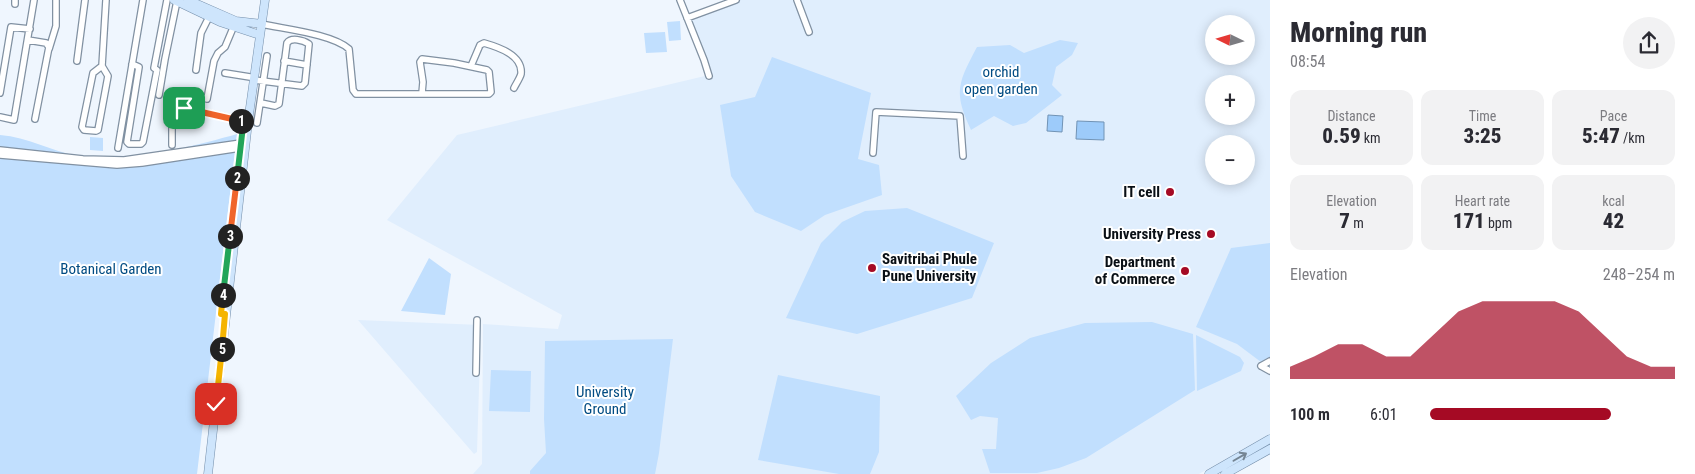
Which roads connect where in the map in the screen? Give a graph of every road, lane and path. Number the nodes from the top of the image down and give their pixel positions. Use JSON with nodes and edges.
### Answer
{"nodes":[{"id":1,"x":34,"y":0,"type":"edge"},
{"id":2,"x":56,"y":0,"type":"edge"},
{"id":3,"x":85,"y":0,"type":"edge"},
{"id":4,"x":106,"y":0,"type":"edge"},
{"id":5,"x":143,"y":0,"type":"edge"},
{"id":6,"x":167,"y":0,"type":"edge"},
{"id":7,"x":260,"y":0,"type":"edge"},
{"id":8,"x":265,"y":0,"type":"edge"},
{"id":9,"x":680,"y":0,"type":"edge"},
{"id":10,"x":736,"y":0,"type":"edge"},
{"id":11,"x":797,"y":0,"type":"edge"},
{"id":12,"x":175,"y":1,"type":"edge"},
{"id":13,"x":186,"y":2,"type":"edge"},
{"id":14,"x":211,"y":14,"type":"junction"},
{"id":15,"x":687,"y":18,"type":"junction"},
{"id":16,"x":260,"y":24,"type":"junction"},
{"id":17,"x":233,"y":28,"type":"junction"},
{"id":18,"x":30,"y":29,"type":"junction"},
{"id":19,"x":809,"y":32,"type":"dead end"},
{"id":20,"x":258,"y":35,"type":"junction"},
{"id":21,"x":28,"y":40,"type":"junction"},
{"id":22,"x":49,"y":49,"type":"junction"},
{"id":23,"x":267,"y":56,"type":"dead end"},
{"id":24,"x":77,"y":60,"type":"dead end"},
{"id":25,"x":284,"y":61,"type":"junction"},
{"id":26,"x":132,"y":64,"type":"junction"},
{"id":27,"x":307,"y":65,"type":"junction"},
{"id":28,"x":102,"y":66,"type":"junction"},
{"id":29,"x":471,"y":66,"type":"junction"},
{"id":30,"x":196,"y":70,"type":"dead end"},
{"id":31,"x":224,"y":73,"type":"dead end"},
{"id":32,"x":709,"y":76,"type":"dead end"},
{"id":33,"x":252,"y":79,"type":"junction"},
{"id":34,"x":264,"y":81,"type":"junction"},
{"id":35,"x":282,"y":83,"type":"junction"},
{"id":36,"x":514,"y":88,"type":"dead end"},
{"id":37,"x":422,"y":93,"type":"junction"},
{"id":38,"x":0,"y":94,"type":"edge"},
{"id":39,"x":159,"y":95,"type":"dead end"},
{"id":40,"x":261,"y":103,"type":"junction"},
{"id":41,"x":171,"y":112,"type":"dead end"},
{"id":42,"x":0,"y":117,"type":"edge"},
{"id":43,"x":35,"y":119,"type":"dead end"},
{"id":44,"x":246,"y":122,"type":"junction"},
{"id":45,"x":257,"y":123,"type":"dead end"},
{"id":46,"x":172,"y":145,"type":"dead end"},
{"id":47,"x":240,"y":146,"type":"junction"},
{"id":48,"x":118,"y":148,"type":"dead end"},
{"id":49,"x":220,"y":149,"type":"junction"},
{"id":50,"x":0,"y":150,"type":"edge"},
{"id":51,"x":872,"y":153,"type":"dead end"},
{"id":52,"x":0,"y":155,"type":"edge"},
{"id":53,"x":963,"y":156,"type":"dead end"},
{"id":54,"x":223,"y":314,"type":"junction"},
{"id":55,"x":477,"y":320,"type":"dead end"},
{"id":56,"x":1270,"y":361,"type":"edge"},
{"id":57,"x":1270,"y":371,"type":"edge"},
{"id":58,"x":476,"y":373,"type":"dead end"},
{"id":59,"x":1270,"y":439,"type":"edge"},
{"id":60,"x":1270,"y":449,"type":"edge"},
{"id":61,"x":203,"y":474,"type":"edge"},
{"id":62,"x":208,"y":474,"type":"edge"},
{"id":63,"x":1209,"y":474,"type":"edge"},
{"id":64,"x":1225,"y":474,"type":"edge"}],
"edges":[{"from":1,"to":18,"type":"street"},
{"from":2,"to":22,"type":"street"},
{"from":3,"to":24,"type":"street"},
{"from":4,"to":28,"type":"street"},
{"from":5,"to":26,"type":"street"},
{"from":6,"to":26,"type":"street"},
{"from":7,"to":16,"type":"main road"},
{"from":8,"to":16,"type":"main road"},
{"from":9,"to":15,"type":"street"},
{"from":10,"to":15,"type":"street"},
{"from":11,"to":19,"type":"street"},
{"from":12,"to":13,"type":"main road"},
{"from":12,"to":39,"type":"street"},
{"from":13,"to":14,"type":"main road"},
{"from":14,"to":16,"type":"main road"},
{"from":14,"to":17,"type":"main road"},
{"from":14,"to":30,"type":"street"},
{"from":15,"to":32,"type":"street"},
{"from":16,"to":20,"type":"main road"},
{"from":16,"to":37,"type":"street"},
{"from":17,"to":20,"type":"main road"},
{"from":17,"to":41,"type":"street"},
{"from":18,"to":21,"type":"street"},
{"from":18,"to":38,"type":"street"},
{"from":20,"to":33,"type":"main road"},
{"from":21,"to":22,"type":"street"},
{"from":21,"to":42,"type":"street"},
{"from":22,"to":43,"type":"street"},
{"from":23,"to":34,"type":"street"},
{"from":25,"to":27,"type":"street"},
{"from":25,"to":27,"type":"street"},
{"from":25,"to":35,"type":"street"},
{"from":26,"to":48,"type":"street"},
{"from":27,"to":35,"type":"street"},
{"from":28,"to":28,"type":"street"},
{"from":29,"to":36,"type":"street"},
{"from":29,"to":37,"type":"street"},
{"from":29,"to":37,"type":"street"},
{"from":31,"to":33,"type":"street"},
{"from":33,"to":34,"type":"street"},
{"from":33,"to":44,"type":"main road"},
{"from":34,"to":35,"type":"street"},
{"from":34,"to":40,"type":"street"},
{"from":35,"to":40,"type":"street"},
{"from":40,"to":45,"type":"street"},
{"from":44,"to":46,"type":"street"},
{"from":44,"to":47,"type":"main road"},
{"from":44,"to":54,"type":"main road"},
{"from":47,"to":49,"type":"street"},
{"from":47,"to":54,"type":"main road"},
{"from":49,"to":50,"type":"street"},
{"from":49,"to":52,"type":"street"},
{"from":51,"to":53,"type":"street"},
{"from":54,"to":61,"type":"main road"},
{"from":54,"to":62,"type":"main road"},
{"from":55,"to":58,"type":"street"},
{"from":56,"to":57,"type":"street"},
{"from":63,"to":59,"type":"main road","one_way":true},
{"from":60,"to":64,"type":"main road"}]}
